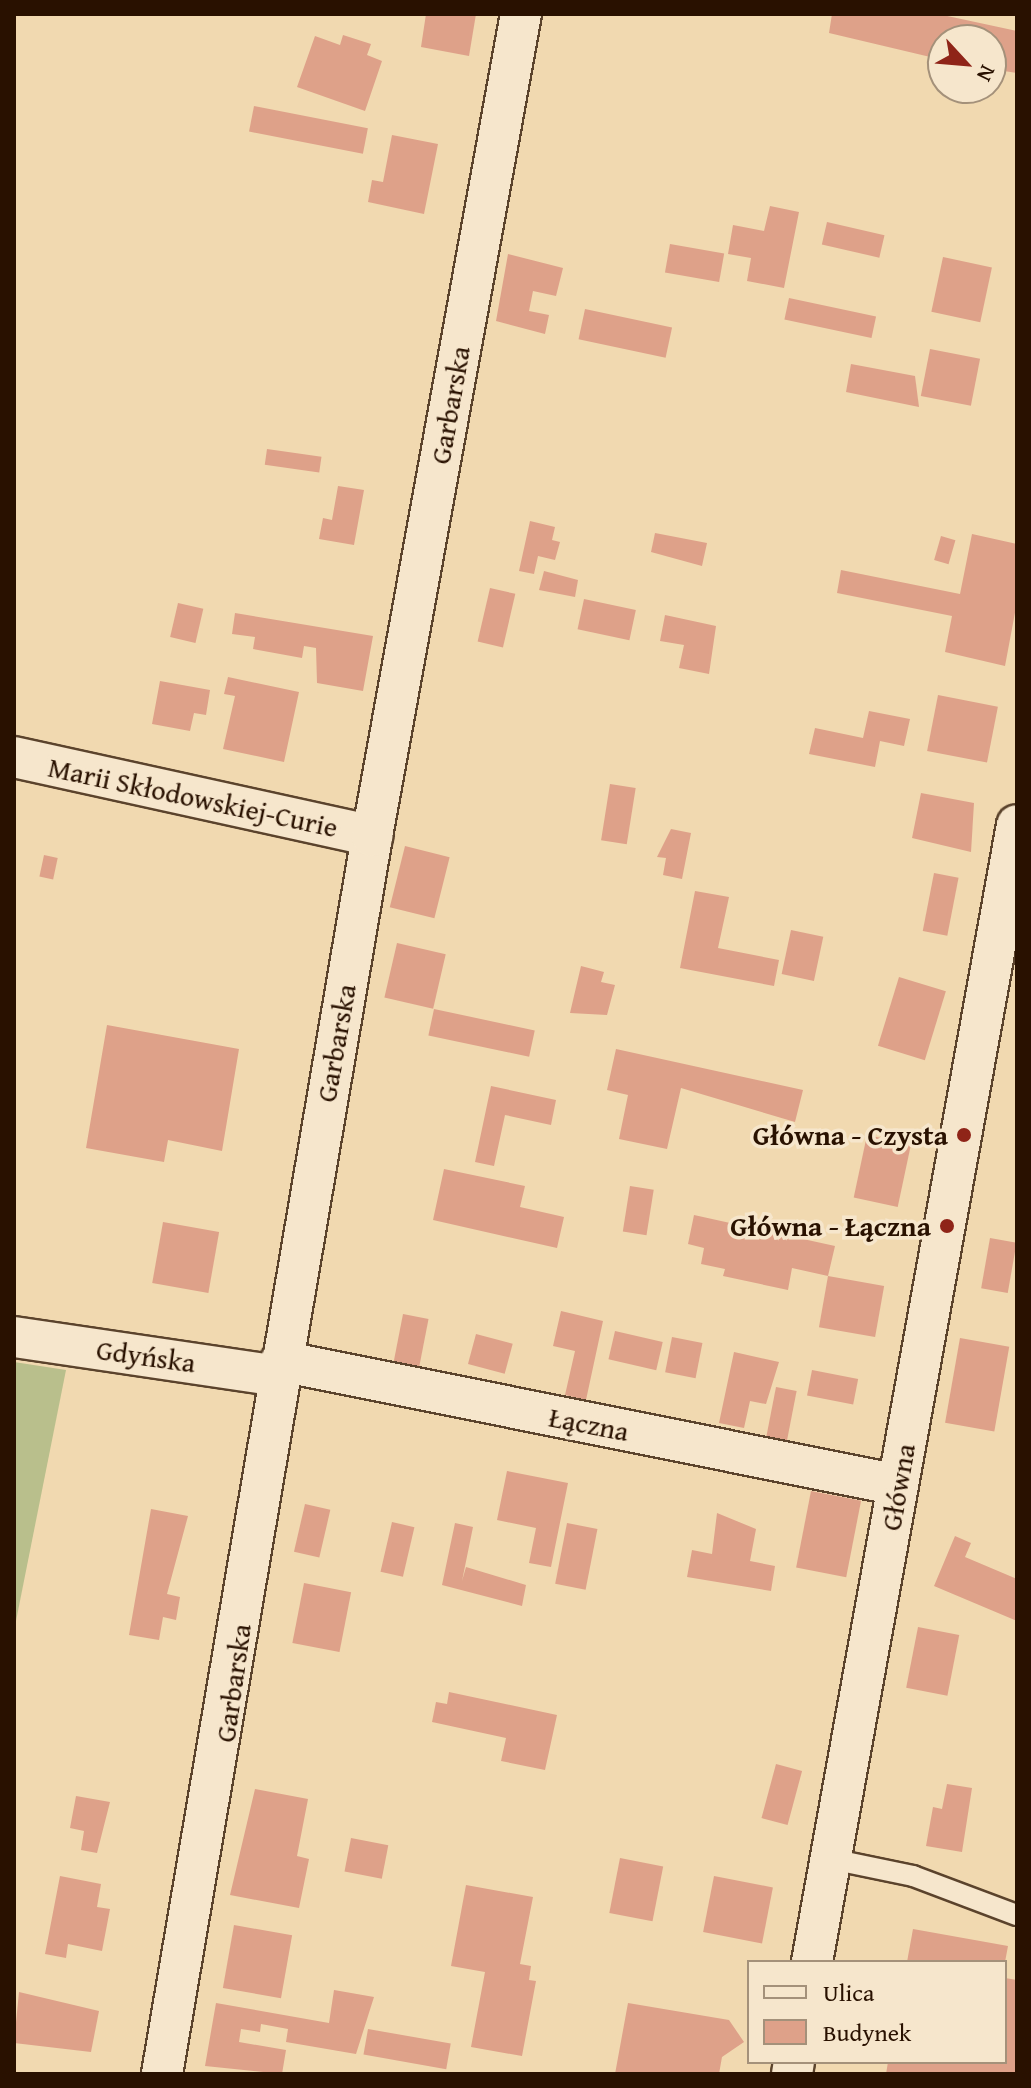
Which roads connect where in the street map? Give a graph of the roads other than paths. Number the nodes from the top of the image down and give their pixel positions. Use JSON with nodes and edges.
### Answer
{"nodes":[{"id":1,"x":521,"y":14,"type":"edge"},
{"id":2,"x":14,"y":757,"type":"edge"},
{"id":3,"x":1017,"y":825,"type":"edge"},
{"id":4,"x":372,"y":836,"type":"junction"},
{"id":5,"x":1001,"y":1018,"type":"edge"},
{"id":6,"x":14,"y":1337,"type":"edge"},
{"id":7,"x":280,"y":1369,"type":"junction"},
{"id":8,"x":898,"y":1485,"type":"junction"},
{"id":9,"x":831,"y":1859,"type":"junction"},
{"id":10,"x":1017,"y":1915,"type":"edge"},
{"id":11,"x":812,"y":1960,"type":"edge"},
{"id":12,"x":162,"y":2074,"type":"edge"}],
"edges":[{"from":1,"to":4,"type":"street","name":"Garbarska"},
{"from":2,"to":4,"type":"street","name":"Marii Skłodowskiej-Curie"},
{"from":3,"to":5,"type":"street","name":"Główna"},
{"from":4,"to":7,"type":"street","name":"Garbarska"},
{"from":5,"to":8,"type":"street","name":"Główna"},
{"from":6,"to":7,"type":"street","name":"Gdyńska"},
{"from":7,"to":8,"type":"street","name":"Łączna"},
{"from":7,"to":12,"type":"street","name":"Garbarska"},
{"from":8,"to":9,"type":"street","name":"Główna"},
{"from":9,"to":10,"type":"lane"},
{"from":9,"to":11,"type":"street","name":"Główna"}]}
